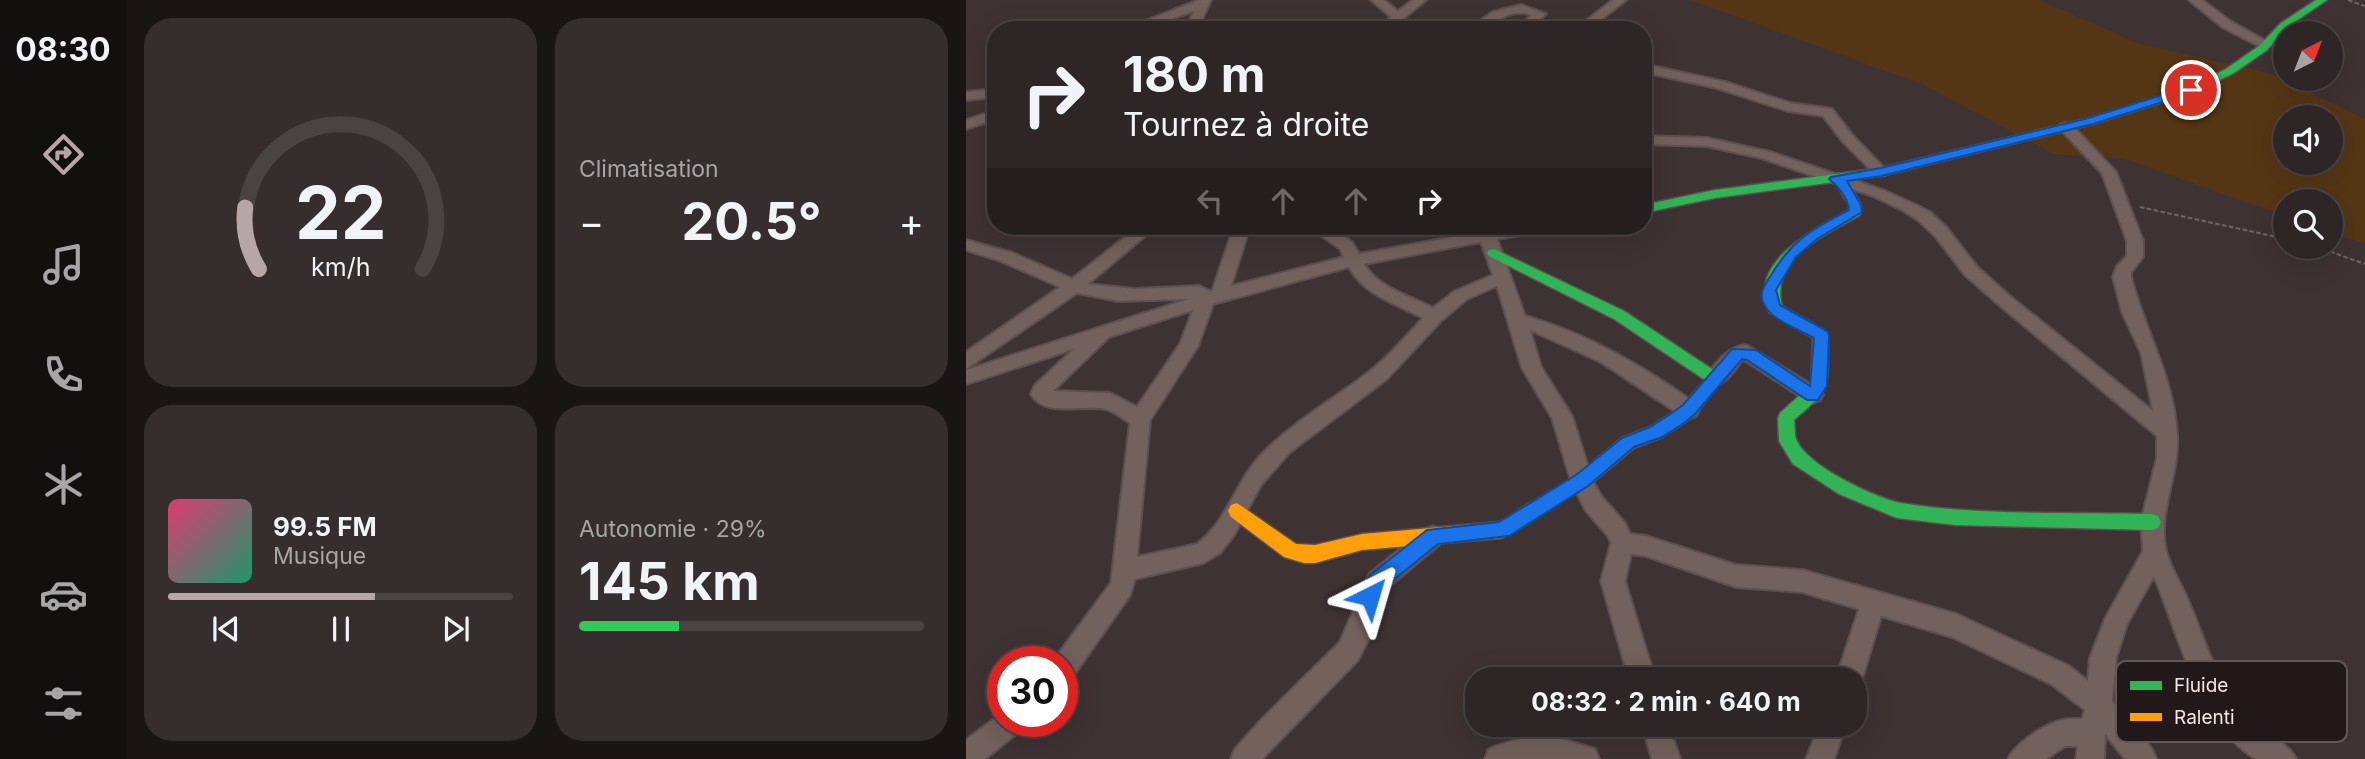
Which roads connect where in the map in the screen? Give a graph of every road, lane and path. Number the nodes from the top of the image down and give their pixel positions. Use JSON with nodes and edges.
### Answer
{"nodes":[{"id":1,"x":1377,"y":0,"type":"edge"},
{"id":2,"x":1420,"y":0,"type":"edge"},
{"id":3,"x":1620,"y":0,"type":"edge"},
{"id":4,"x":2195,"y":0,"type":"edge"},
{"id":5,"x":2348,"y":0,"type":"edge"},
{"id":6,"x":2316,"y":1,"type":"edge"},
{"id":7,"x":1203,"y":3,"type":"edge"},
{"id":8,"x":2365,"y":6,"type":"edge"},
{"id":9,"x":1398,"y":17,"type":"junction"},
{"id":10,"x":1153,"y":21,"type":"edge"},
{"id":11,"x":1195,"y":21,"type":"edge"},
{"id":12,"x":1393,"y":21,"type":"edge"},
{"id":13,"x":1490,"y":21,"type":"edge"},
{"id":14,"x":1531,"y":21,"type":"edge"},
{"id":15,"x":1592,"y":21,"type":"edge"},
{"id":16,"x":2267,"y":45,"type":"junction"},
{"id":17,"x":1652,"y":70,"type":"edge"},
{"id":18,"x":987,"y":94,"type":"edge"},
{"id":19,"x":966,"y":96,"type":"edge"},
{"id":20,"x":987,"y":117,"type":"edge"},
{"id":21,"x":966,"y":125,"type":"edge"},
{"id":22,"x":2066,"y":127,"type":"junction"},
{"id":23,"x":1652,"y":140,"type":"edge"},
{"id":24,"x":1881,"y":172,"type":"junction"},
{"id":25,"x":1838,"y":180,"type":"junction"},
{"id":26,"x":2119,"y":202,"type":"junction"},
{"id":27,"x":1652,"y":207,"type":"edge"},
{"id":28,"x":1138,"y":235,"type":"edge"},
{"id":29,"x":1238,"y":235,"type":"edge"},
{"id":30,"x":1329,"y":235,"type":"edge"},
{"id":31,"x":1338,"y":235,"type":"edge"},
{"id":32,"x":2273,"y":236,"type":"edge"},
{"id":33,"x":1333,"y":238,"type":"junction"},
{"id":34,"x":1488,"y":238,"type":"edge"},
{"id":35,"x":966,"y":245,"type":"edge"},
{"id":36,"x":2343,"y":256,"type":"edge"},
{"id":37,"x":1354,"y":261,"type":"junction"},
{"id":38,"x":2365,"y":264,"type":"edge"},
{"id":39,"x":1503,"y":277,"type":"junction"},
{"id":40,"x":1074,"y":286,"type":"junction"},
{"id":41,"x":1213,"y":299,"type":"junction"},
{"id":42,"x":1435,"y":316,"type":"junction"},
{"id":43,"x":1518,"y":320,"type":"junction"},
{"id":44,"x":1108,"y":329,"type":"junction"},
{"id":45,"x":966,"y":362,"type":"edge"},
{"id":46,"x":966,"y":377,"type":"edge"},
{"id":47,"x":1715,"y":379,"type":"junction"},
{"id":48,"x":1813,"y":395,"type":"junction"},
{"id":49,"x":1689,"y":410,"type":"junction"},
{"id":50,"x":1140,"y":419,"type":"junction"},
{"id":51,"x":2167,"y":433,"type":"junction"},
{"id":52,"x":1582,"y":481,"type":"junction"},
{"id":53,"x":1237,"y":511,"type":"junction"},
{"id":54,"x":2152,"y":522,"type":"junction"},
{"id":55,"x":1434,"y":536,"type":"junction"},
{"id":56,"x":1622,"y":543,"type":"junction"},
{"id":57,"x":2155,"y":552,"type":"junction"},
{"id":58,"x":1126,"y":570,"type":"junction"},
{"id":59,"x":1874,"y":600,"type":"junction"},
{"id":60,"x":1078,"y":648,"type":"edge"},
{"id":61,"x":2200,"y":661,"type":"edge"},
{"id":62,"x":1638,"y":667,"type":"edge"},
{"id":63,"x":1853,"y":667,"type":"edge"},
{"id":64,"x":2099,"y":705,"type":"junction"},
{"id":65,"x":2116,"y":726,"type":"edge"},
{"id":66,"x":992,"y":737,"type":"edge"},
{"id":67,"x":1659,"y":737,"type":"edge"},
{"id":68,"x":1829,"y":737,"type":"edge"},
{"id":69,"x":2128,"y":742,"type":"edge"},
{"id":70,"x":2254,"y":742,"type":"edge"},
{"id":71,"x":2091,"y":746,"type":"edge"},
{"id":72,"x":966,"y":757,"type":"edge"},
{"id":73,"x":1245,"y":759,"type":"edge"},
{"id":74,"x":1499,"y":759,"type":"edge"},
{"id":75,"x":1585,"y":759,"type":"edge"},
{"id":76,"x":1666,"y":759,"type":"edge"},
{"id":77,"x":1821,"y":759,"type":"edge"},
{"id":78,"x":2022,"y":759,"type":"edge"},
{"id":79,"x":2142,"y":759,"type":"edge"},
{"id":80,"x":2282,"y":759,"type":"edge"}],
"edges":[{"from":1,"to":9,"type":"street"},
{"from":2,"to":9,"type":"street"},
{"from":3,"to":15,"type":"street"},
{"from":4,"to":16,"type":"street"},
{"from":5,"to":8,"type":"path"},
{"from":6,"to":16,"type":"street"},
{"from":7,"to":10,"type":"street"},
{"from":7,"to":11,"type":"street"},
{"from":9,"to":12,"type":"street"},
{"from":13,"to":14,"type":"street"},
{"from":16,"to":22,"type":"street"},
{"from":17,"to":24,"type":"street"},
{"from":18,"to":19,"type":"street"},
{"from":20,"to":21,"type":"street"},
{"from":22,"to":24,"type":"street"},
{"from":22,"to":26,"type":"street"},
{"from":23,"to":25,"type":"street"},
{"from":24,"to":25,"type":"street"},
{"from":25,"to":27,"type":"street"},
{"from":25,"to":48,"type":"street"},
{"from":25,"to":51,"type":"street"},
{"from":26,"to":32,"type":"path"},
{"from":26,"to":51,"type":"street"},
{"from":28,"to":40,"type":"street"},
{"from":29,"to":41,"type":"street"},
{"from":30,"to":33,"type":"street"},
{"from":31,"to":33,"type":"street"},
{"from":33,"to":37,"type":"street"},
{"from":34,"to":37,"type":"street"},
{"from":34,"to":39,"type":"street"},
{"from":34,"to":47,"type":"street"},
{"from":35,"to":40,"type":"street"},
{"from":36,"to":38,"type":"path"},
{"from":37,"to":41,"type":"street"},
{"from":37,"to":42,"type":"street"},
{"from":39,"to":42,"type":"street"},
{"from":39,"to":43,"type":"street"},
{"from":40,"to":41,"type":"street"},
{"from":40,"to":45,"type":"street"},
{"from":41,"to":44,"type":"street"},
{"from":41,"to":50,"type":"street"},
{"from":42,"to":53,"type":"street"},
{"from":43,"to":49,"type":"street"},
{"from":43,"to":52,"type":"street"},
{"from":44,"to":46,"type":"street"},
{"from":44,"to":50,"type":"street"},
{"from":47,"to":48,"type":"street"},
{"from":47,"to":49,"type":"street"},
{"from":48,"to":54,"type":"street"},
{"from":49,"to":52,"type":"street"},
{"from":50,"to":58,"type":"street"},
{"from":51,"to":54,"type":"street"},
{"from":52,"to":55,"type":"street"},
{"from":52,"to":56,"type":"street"},
{"from":53,"to":55,"type":"street"},
{"from":53,"to":58,"type":"street"},
{"from":54,"to":57,"type":"street"},
{"from":55,"to":73,"type":"street"},
{"from":56,"to":59,"type":"street"},
{"from":56,"to":62,"type":"street"},
{"from":57,"to":61,"type":"street"},
{"from":57,"to":64,"type":"street"},
{"from":58,"to":60,"type":"street"},
{"from":59,"to":63,"type":"street"},
{"from":59,"to":64,"type":"street"},
{"from":64,"to":65,"type":"street"},
{"from":64,"to":71,"type":"street"},
{"from":66,"to":72,"type":"street"},
{"from":67,"to":76,"type":"street"},
{"from":68,"to":77,"type":"street"},
{"from":69,"to":79,"type":"street"},
{"from":70,"to":80,"type":"street"},
{"from":71,"to":78,"type":"street"},
{"from":74,"to":75,"type":"street"}]}
